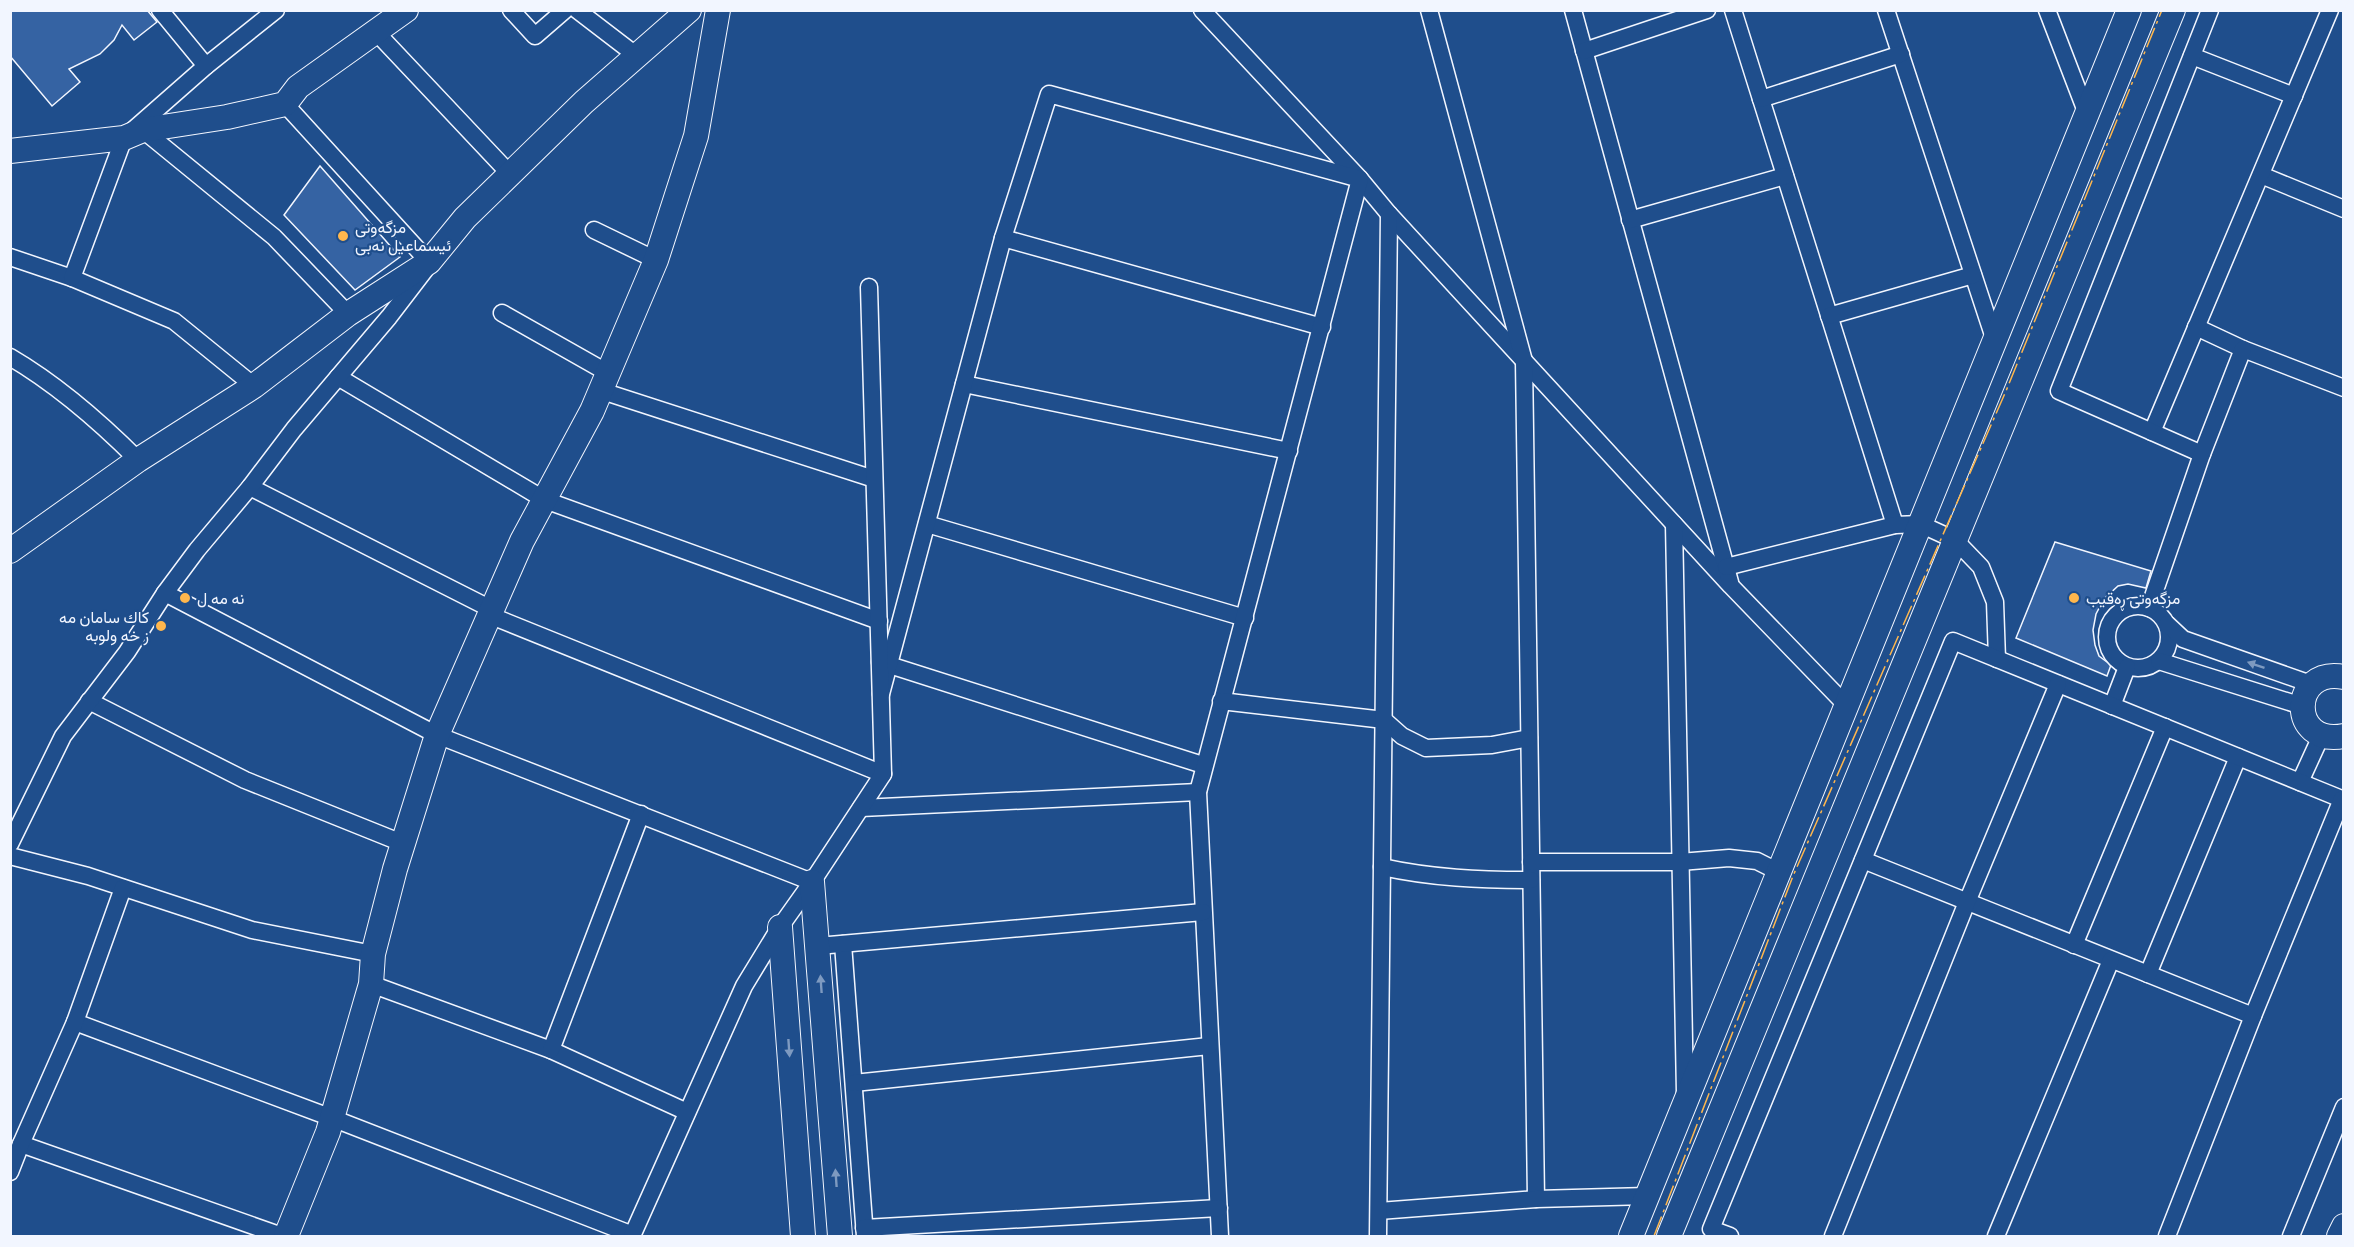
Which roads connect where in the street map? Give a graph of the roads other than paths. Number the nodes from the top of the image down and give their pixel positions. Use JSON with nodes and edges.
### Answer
{"nodes":[{"id":1,"x":160,"y":10,"type":"edge"},
{"id":2,"x":276,"y":10,"type":"edge"},
{"id":3,"x":406,"y":10,"type":"edge"},
{"id":4,"x":512,"y":10,"type":"edge"},
{"id":5,"x":565,"y":10,"type":"edge"},
{"id":6,"x":577,"y":10,"type":"edge"},
{"id":7,"x":689,"y":10,"type":"edge"},
{"id":8,"x":718,"y":10,"type":"edge"},
{"id":9,"x":1202,"y":10,"type":"edge"},
{"id":10,"x":1429,"y":10,"type":"edge"},
{"id":11,"x":1573,"y":10,"type":"edge"},
{"id":12,"x":1707,"y":10,"type":"edge"},
{"id":13,"x":1733,"y":10,"type":"edge"},
{"id":14,"x":1886,"y":10,"type":"edge"},
{"id":15,"x":2047,"y":10,"type":"edge"},
{"id":16,"x":2129,"y":10,"type":"edge"},
{"id":17,"x":2173,"y":10,"type":"edge"},
{"id":18,"x":2210,"y":10,"type":"edge"},
{"id":19,"x":2330,"y":10,"type":"edge"},
{"id":20,"x":376,"y":32,"type":"junction"},
{"id":21,"x":1584,"y":51,"type":"junction"},
{"id":22,"x":1901,"y":54,"type":"junction"},
{"id":23,"x":637,"y":56,"type":"junction"},
{"id":24,"x":2192,"y":56,"type":"junction"},
{"id":25,"x":206,"y":66,"type":"junction"},
{"id":26,"x":2294,"y":96,"type":"junction"},
{"id":27,"x":1761,"y":99,"type":"junction"},
{"id":28,"x":285,"y":104,"type":"junction"},
{"id":29,"x":2087,"y":114,"type":"junction"},
{"id":30,"x":133,"y":134,"type":"junction"},
{"id":31,"x":10,"y":151,"type":"edge"},
{"id":32,"x":510,"y":174,"type":"junction"},
{"id":33,"x":2261,"y":175,"type":"junction"},
{"id":34,"x":1785,"y":176,"type":"junction"},
{"id":35,"x":1360,"y":179,"type":"junction"},
{"id":36,"x":2343,"y":209,"type":"edge"},
{"id":37,"x":1389,"y":214,"type":"junction"},
{"id":38,"x":1630,"y":220,"type":"junction"},
{"id":39,"x":594,"y":230,"type":"dead end"},
{"id":40,"x":1003,"y":238,"type":"junction"},
{"id":41,"x":435,"y":256,"type":"junction"},
{"id":42,"x":10,"y":257,"type":"edge"},
{"id":43,"x":656,"y":261,"type":"junction"},
{"id":44,"x":1973,"y":275,"type":"junction"},
{"id":45,"x":72,"y":278,"type":"junction"},
{"id":46,"x":869,"y":287,"type":"dead end"},
{"id":47,"x":502,"y":313,"type":"dead end"},
{"id":48,"x":348,"y":314,"type":"junction"},
{"id":49,"x":1829,"y":315,"type":"junction"},
{"id":50,"x":1322,"y":327,"type":"junction"},
{"id":51,"x":2196,"y":327,"type":"junction"},
{"id":52,"x":1995,"y":341,"type":"junction"},
{"id":53,"x":2243,"y":349,"type":"junction"},
{"id":54,"x":10,"y":357,"type":"edge"},
{"id":55,"x":1524,"y":361,"type":"junction"},
{"id":56,"x":338,"y":377,"type":"junction"},
{"id":57,"x":604,"y":382,"type":"junction"},
{"id":58,"x":964,"y":384,"type":"junction"},
{"id":59,"x":2342,"y":384,"type":"edge"},
{"id":60,"x":254,"y":386,"type":"junction"},
{"id":61,"x":2152,"y":432,"type":"junction"},
{"id":62,"x":1289,"y":451,"type":"junction"},
{"id":63,"x":2202,"y":454,"type":"junction"},
{"id":64,"x":138,"y":460,"type":"junction"},
{"id":65,"x":874,"y":479,"type":"junction"},
{"id":66,"x":250,"y":487,"type":"junction"},
{"id":67,"x":545,"y":500,"type":"junction"},
{"id":68,"x":927,"y":524,"type":"junction"},
{"id":69,"x":1674,"y":524,"type":"junction"},
{"id":70,"x":1920,"y":524,"type":"junction"},
{"id":71,"x":1895,"y":525,"type":"junction"},
{"id":72,"x":1955,"y":540,"type":"junction"},
{"id":73,"x":10,"y":551,"type":"edge"},
{"id":74,"x":1726,"y":567,"type":"junction"},
{"id":75,"x":1731,"y":586,"type":"junction"},
{"id":76,"x":165,"y":593,"type":"junction"},
{"id":77,"x":2150,"y":608,"type":"junction"},
{"id":78,"x":491,"y":613,"type":"junction"},
{"id":79,"x":1245,"y":618,"type":"junction"},
{"id":80,"x":879,"y":621,"type":"junction"},
{"id":81,"x":2167,"y":624,"type":"junction"},
{"id":82,"x":1997,"y":659,"type":"junction"},
{"id":83,"x":2159,"y":661,"type":"junction"},
{"id":84,"x":884,"y":664,"type":"junction"},
{"id":85,"x":2127,"y":667,"type":"junction"},
{"id":86,"x":2343,"y":677,"type":"edge"},
{"id":87,"x":2058,"y":684,"type":"junction"},
{"id":88,"x":2311,"y":684,"type":"junction"},
{"id":89,"x":1221,"y":700,"type":"junction"},
{"id":90,"x":89,"y":701,"type":"junction"},
{"id":91,"x":1847,"y":706,"type":"junction"},
{"id":92,"x":2112,"y":706,"type":"junction"},
{"id":93,"x":2302,"y":706,"type":"junction"},
{"id":94,"x":1384,"y":720,"type":"junction"},
{"id":95,"x":2165,"y":727,"type":"junction"},
{"id":96,"x":437,"y":735,"type":"junction"},
{"id":97,"x":2332,"y":736,"type":"edge"},
{"id":98,"x":1529,"y":738,"type":"junction"},
{"id":99,"x":2238,"y":757,"type":"junction"},
{"id":100,"x":1203,"y":765,"type":"junction"},
{"id":101,"x":883,"y":774,"type":"junction"},
{"id":102,"x":2300,"y":782,"type":"junction"},
{"id":103,"x":1198,"y":792,"type":"junction"},
{"id":104,"x":2343,"y":800,"type":"edge"},
{"id":105,"x":861,"y":808,"type":"junction"},
{"id":106,"x":641,"y":814,"type":"junction"},
{"id":107,"x":402,"y":843,"type":"junction"},
{"id":108,"x":10,"y":844,"type":"edge"},
{"id":109,"x":10,"y":856,"type":"edge"},
{"id":110,"x":1863,"y":860,"type":"junction"},
{"id":111,"x":1531,"y":862,"type":"junction"},
{"id":112,"x":1680,"y":862,"type":"junction"},
{"id":113,"x":1382,"y":867,"type":"junction"},
{"id":114,"x":1779,"y":872,"type":"junction"},
{"id":115,"x":1531,"y":880,"type":"junction"},
{"id":116,"x":812,"y":882,"type":"junction"},
{"id":117,"x":123,"y":888,"type":"junction"},
{"id":118,"x":1967,"y":902,"type":"junction"},
{"id":119,"x":1203,"y":912,"type":"junction"},
{"id":120,"x":780,"y":927,"type":"junction"},
{"id":121,"x":843,"y":944,"type":"junction"},
{"id":122,"x":2074,"y":945,"type":"junction"},
{"id":123,"x":818,"y":946,"type":"junction"},
{"id":124,"x":373,"y":954,"type":"junction"},
{"id":125,"x":2111,"y":960,"type":"junction"},
{"id":126,"x":2148,"y":975,"type":"junction"},
{"id":127,"x":371,"y":984,"type":"junction"},
{"id":128,"x":2253,"y":1016,"type":"junction"},
{"id":129,"x":75,"y":1022,"type":"junction"},
{"id":130,"x":1209,"y":1046,"type":"junction"},
{"id":131,"x":551,"y":1050,"type":"junction"},
{"id":132,"x":854,"y":1083,"type":"junction"},
{"id":133,"x":1685,"y":1103,"type":"junction"},
{"id":134,"x":2343,"y":1107,"type":"edge"},
{"id":135,"x":687,"y":1112,"type":"junction"},
{"id":136,"x":332,"y":1118,"type":"junction"},
{"id":137,"x":14,"y":1157,"type":"edge"},
{"id":138,"x":1647,"y":1196,"type":"junction"},
{"id":139,"x":1536,"y":1199,"type":"junction"},
{"id":140,"x":1219,"y":1208,"type":"junction"},
{"id":141,"x":1379,"y":1211,"type":"junction"},
{"id":142,"x":2343,"y":1226,"type":"edge"},
{"id":143,"x":865,"y":1232,"type":"edge"},
{"id":144,"x":633,"y":1235,"type":"edge"},
{"id":145,"x":284,"y":1236,"type":"edge"},
{"id":146,"x":803,"y":1236,"type":"edge"},
{"id":147,"x":840,"y":1236,"type":"edge"},
{"id":148,"x":1220,"y":1236,"type":"edge"},
{"id":149,"x":1378,"y":1236,"type":"edge"},
{"id":150,"x":1631,"y":1236,"type":"edge"},
{"id":151,"x":1669,"y":1236,"type":"edge"},
{"id":152,"x":1730,"y":1236,"type":"edge"},
{"id":153,"x":1833,"y":1236,"type":"edge"},
{"id":154,"x":1996,"y":1236,"type":"edge"},
{"id":155,"x":2167,"y":1236,"type":"edge"},
{"id":156,"x":2291,"y":1236,"type":"edge"},
{"id":157,"x":2339,"y":1236,"type":"edge"}],
"edges":[{"from":1,"to":25,"type":"street"},
{"from":2,"to":25,"type":"street"},
{"from":3,"to":20,"type":"street"},
{"from":4,"to":5,"type":"street"},
{"from":6,"to":23,"type":"street"},
{"from":7,"to":23,"type":"street"},
{"from":8,"to":43,"type":"street"},
{"from":9,"to":35,"type":"street"},
{"from":10,"to":55,"type":"street"},
{"from":11,"to":21,"type":"street"},
{"from":12,"to":21,"type":"street"},
{"from":13,"to":27,"type":"street"},
{"from":14,"to":22,"type":"street"},
{"from":15,"to":29,"type":"street"},
{"from":16,"to":29,"type":"street"},
{"from":17,"to":72,"type":"street"},
{"from":18,"to":24,"type":"street"},
{"from":19,"to":26,"type":"street"},
{"from":20,"to":28,"type":"street"},
{"from":20,"to":32,"type":"street"},
{"from":21,"to":38,"type":"street"},
{"from":22,"to":27,"type":"street"},
{"from":22,"to":44,"type":"street"},
{"from":23,"to":32,"type":"street"},
{"from":24,"to":26,"type":"street"},
{"from":24,"to":61,"type":"street"},
{"from":25,"to":30,"type":"street"},
{"from":26,"to":33,"type":"street"},
{"from":27,"to":34,"type":"street"},
{"from":28,"to":30,"type":"street"},
{"from":28,"to":41,"type":"street"},
{"from":29,"to":52,"type":"street"},
{"from":30,"to":31,"type":"street"},
{"from":30,"to":45,"type":"street"},
{"from":30,"to":48,"type":"street"},
{"from":32,"to":41,"type":"street"},
{"from":33,"to":36,"type":"street"},
{"from":33,"to":51,"type":"street"},
{"from":34,"to":38,"type":"street"},
{"from":34,"to":49,"type":"street"},
{"from":35,"to":37,"type":"street"},
{"from":35,"to":40,"type":"street"},
{"from":35,"to":50,"type":"street"},
{"from":37,"to":55,"type":"street"},
{"from":37,"to":94,"type":"street"},
{"from":38,"to":74,"type":"street"},
{"from":39,"to":43,"type":"street"},
{"from":40,"to":50,"type":"street"},
{"from":40,"to":58,"type":"street"},
{"from":41,"to":48,"type":"street"},
{"from":41,"to":56,"type":"street"},
{"from":42,"to":45,"type":"street"},
{"from":43,"to":57,"type":"street"},
{"from":44,"to":49,"type":"street"},
{"from":44,"to":52,"type":"street"},
{"from":45,"to":60,"type":"street"},
{"from":46,"to":65,"type":"street"},
{"from":47,"to":57,"type":"street"},
{"from":48,"to":60,"type":"street"},
{"from":49,"to":71,"type":"street"},
{"from":50,"to":62,"type":"street"},
{"from":51,"to":53,"type":"street"},
{"from":51,"to":61,"type":"street"},
{"from":52,"to":70,"type":"street"},
{"from":53,"to":59,"type":"street"},
{"from":53,"to":63,"type":"street"},
{"from":54,"to":64,"type":"street"},
{"from":55,"to":69,"type":"street"},
{"from":55,"to":98,"type":"street"},
{"from":56,"to":66,"type":"street"},
{"from":56,"to":67,"type":"street"},
{"from":57,"to":65,"type":"street"},
{"from":57,"to":67,"type":"street"},
{"from":58,"to":62,"type":"street"},
{"from":58,"to":68,"type":"street"},
{"from":60,"to":64,"type":"street"},
{"from":61,"to":63,"type":"street"},
{"from":62,"to":79,"type":"street"},
{"from":63,"to":77,"type":"street"},
{"from":64,"to":73,"type":"street"},
{"from":65,"to":80,"type":"street"},
{"from":66,"to":76,"type":"street"},
{"from":66,"to":78,"type":"street"},
{"from":67,"to":78,"type":"street"},
{"from":67,"to":80,"type":"street"},
{"from":68,"to":79,"type":"street"},
{"from":68,"to":84,"type":"street"},
{"from":69,"to":75,"type":"street"},
{"from":69,"to":112,"type":"street"},
{"from":70,"to":71,"type":"street"},
{"from":70,"to":72,"type":"street"},
{"from":70,"to":91,"type":"street"},
{"from":71,"to":74,"type":"street"},
{"from":72,"to":82,"type":"street"},
{"from":72,"to":151,"type":"street"},
{"from":74,"to":75,"type":"street"},
{"from":75,"to":91,"type":"street"},
{"from":76,"to":90,"type":"street"},
{"from":76,"to":96,"type":"street"},
{"from":77,"to":81,"type":"street"},
{"from":77,"to":85,"type":"street"},
{"from":78,"to":96,"type":"street"},
{"from":78,"to":101,"type":"street"},
{"from":79,"to":89,"type":"street"},
{"from":80,"to":84,"type":"street"},
{"from":81,"to":83,"type":"street"},
{"from":88,"to":81,"type":"street","one_way":true},
{"from":82,"to":87,"type":"street"},
{"from":82,"to":110,"type":"street"},
{"from":83,"to":85,"type":"street"},
{"from":83,"to":93,"type":"street"},
{"from":84,"to":100,"type":"street"},
{"from":84,"to":101,"type":"street"},
{"from":85,"to":92,"type":"street"},
{"from":86,"to":88,"type":"street"},
{"from":87,"to":92,"type":"street"},
{"from":87,"to":118,"type":"street"},
{"from":88,"to":93,"type":"street"},
{"from":89,"to":94,"type":"street"},
{"from":89,"to":100,"type":"street"},
{"from":90,"to":107,"type":"street"},
{"from":90,"to":108,"type":"street"},
{"from":91,"to":114,"type":"street"},
{"from":92,"to":95,"type":"street"},
{"from":93,"to":97,"type":"street"},
{"from":94,"to":98,"type":"street"},
{"from":94,"to":113,"type":"street"},
{"from":95,"to":99,"type":"street"},
{"from":95,"to":122,"type":"street"},
{"from":96,"to":106,"type":"street"},
{"from":96,"to":107,"type":"street"},
{"from":97,"to":102,"type":"street"},
{"from":98,"to":111,"type":"street"},
{"from":99,"to":102,"type":"street"},
{"from":99,"to":126,"type":"street"},
{"from":100,"to":103,"type":"street"},
{"from":101,"to":105,"type":"street"},
{"from":102,"to":104,"type":"street"},
{"from":103,"to":105,"type":"street"},
{"from":103,"to":119,"type":"street"},
{"from":104,"to":128,"type":"street"},
{"from":105,"to":116,"type":"street"},
{"from":106,"to":116,"type":"street"},
{"from":106,"to":131,"type":"street"},
{"from":107,"to":124,"type":"street"},
{"from":109,"to":117,"type":"street"},
{"from":110,"to":118,"type":"street"},
{"from":110,"to":152,"type":"street"},
{"from":111,"to":112,"type":"street"},
{"from":111,"to":115,"type":"street"},
{"from":112,"to":114,"type":"street"},
{"from":112,"to":133,"type":"street"},
{"from":113,"to":115,"type":"street"},
{"from":113,"to":141,"type":"street"},
{"from":114,"to":133,"type":"street"},
{"from":115,"to":139,"type":"street"},
{"from":116,"to":120,"type":"street"},
{"from":116,"to":123,"type":"street"},
{"from":117,"to":124,"type":"street"},
{"from":117,"to":129,"type":"street"},
{"from":118,"to":122,"type":"street"},
{"from":118,"to":153,"type":"street"},
{"from":119,"to":121,"type":"street"},
{"from":119,"to":130,"type":"street"},
{"from":120,"to":135,"type":"street"},
{"from":120,"to":146,"type":"street","one_way":true},
{"from":121,"to":123,"type":"street"},
{"from":121,"to":132,"type":"street"},
{"from":122,"to":125,"type":"street"},
{"from":147,"to":123,"type":"street","one_way":true},
{"from":124,"to":127,"type":"street"},
{"from":125,"to":126,"type":"street"},
{"from":125,"to":154,"type":"street"},
{"from":126,"to":128,"type":"street"},
{"from":127,"to":131,"type":"street"},
{"from":127,"to":136,"type":"street"},
{"from":128,"to":155,"type":"street"},
{"from":129,"to":136,"type":"street"},
{"from":129,"to":137,"type":"street"},
{"from":130,"to":132,"type":"street"},
{"from":130,"to":140,"type":"street"},
{"from":131,"to":135,"type":"street"},
{"from":132,"to":143,"type":"street"},
{"from":133,"to":138,"type":"street"},
{"from":134,"to":156,"type":"street"},
{"from":135,"to":144,"type":"street"},
{"from":136,"to":144,"type":"street"},
{"from":136,"to":145,"type":"street"},
{"from":137,"to":145,"type":"street"},
{"from":138,"to":139,"type":"street"},
{"from":138,"to":150,"type":"street"},
{"from":139,"to":141,"type":"street"},
{"from":140,"to":143,"type":"street"},
{"from":140,"to":148,"type":"street"},
{"from":141,"to":149,"type":"street"},
{"from":142,"to":157,"type":"street"}]}
